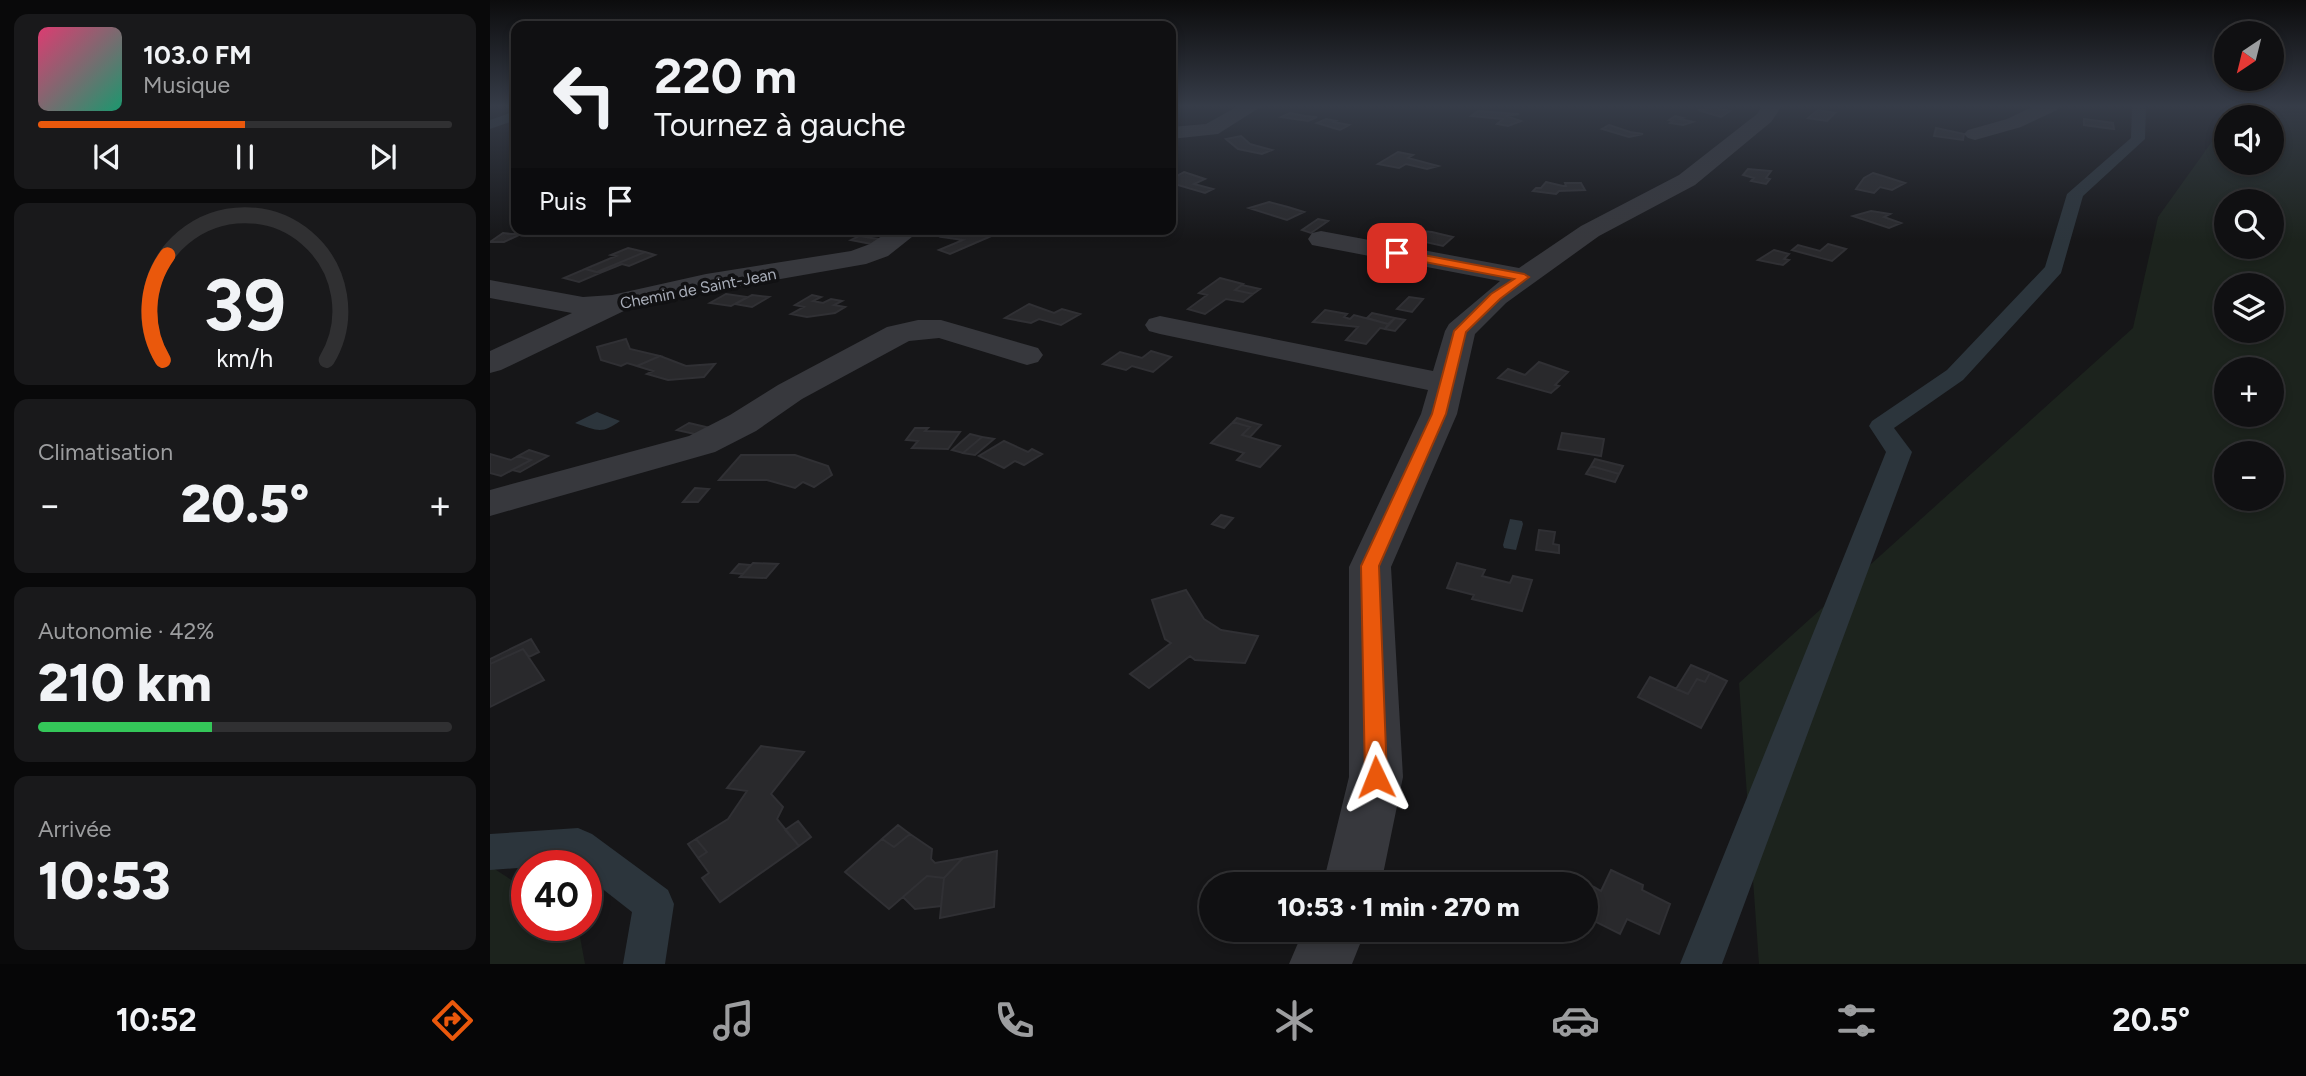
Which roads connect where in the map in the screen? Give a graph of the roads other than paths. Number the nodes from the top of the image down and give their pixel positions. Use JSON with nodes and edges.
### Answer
{"nodes":[{"id":1,"x":1723,"y":151,"type":"edge"},
{"id":2,"x":900,"y":235,"type":"edge"},
{"id":3,"x":1321,"y":239,"type":"dead end"},
{"id":4,"x":1524,"y":277,"type":"junction"},
{"id":5,"x":490,"y":289,"type":"edge"},
{"id":6,"x":619,"y":302,"type":"junction"},
{"id":7,"x":1160,"y":325,"type":"dead end"},
{"id":8,"x":1027,"y":355,"type":"dead end"},
{"id":9,"x":490,"y":363,"type":"edge"},
{"id":10,"x":1447,"y":383,"type":"junction"},
{"id":11,"x":490,"y":503,"type":"edge"},
{"id":12,"x":1355,"y":872,"type":"edge"},
{"id":13,"x":1330,"y":942,"type":"edge"},
{"id":14,"x":1320,"y":964,"type":"edge"}],
"edges":[{"from":1,"to":4,"type":"street"},
{"from":2,"to":6,"type":"street","name":"Chemin de Saint-Jean"},
{"from":3,"to":4,"type":"street"},
{"from":4,"to":10,"type":"street"},
{"from":5,"to":6,"type":"street"},
{"from":6,"to":9,"type":"street","name":"Chemin de Saint-Jean"},
{"from":7,"to":10,"type":"street"},
{"from":8,"to":11,"type":"street"},
{"from":10,"to":12,"type":"street"},
{"from":13,"to":14,"type":"street"}]}
